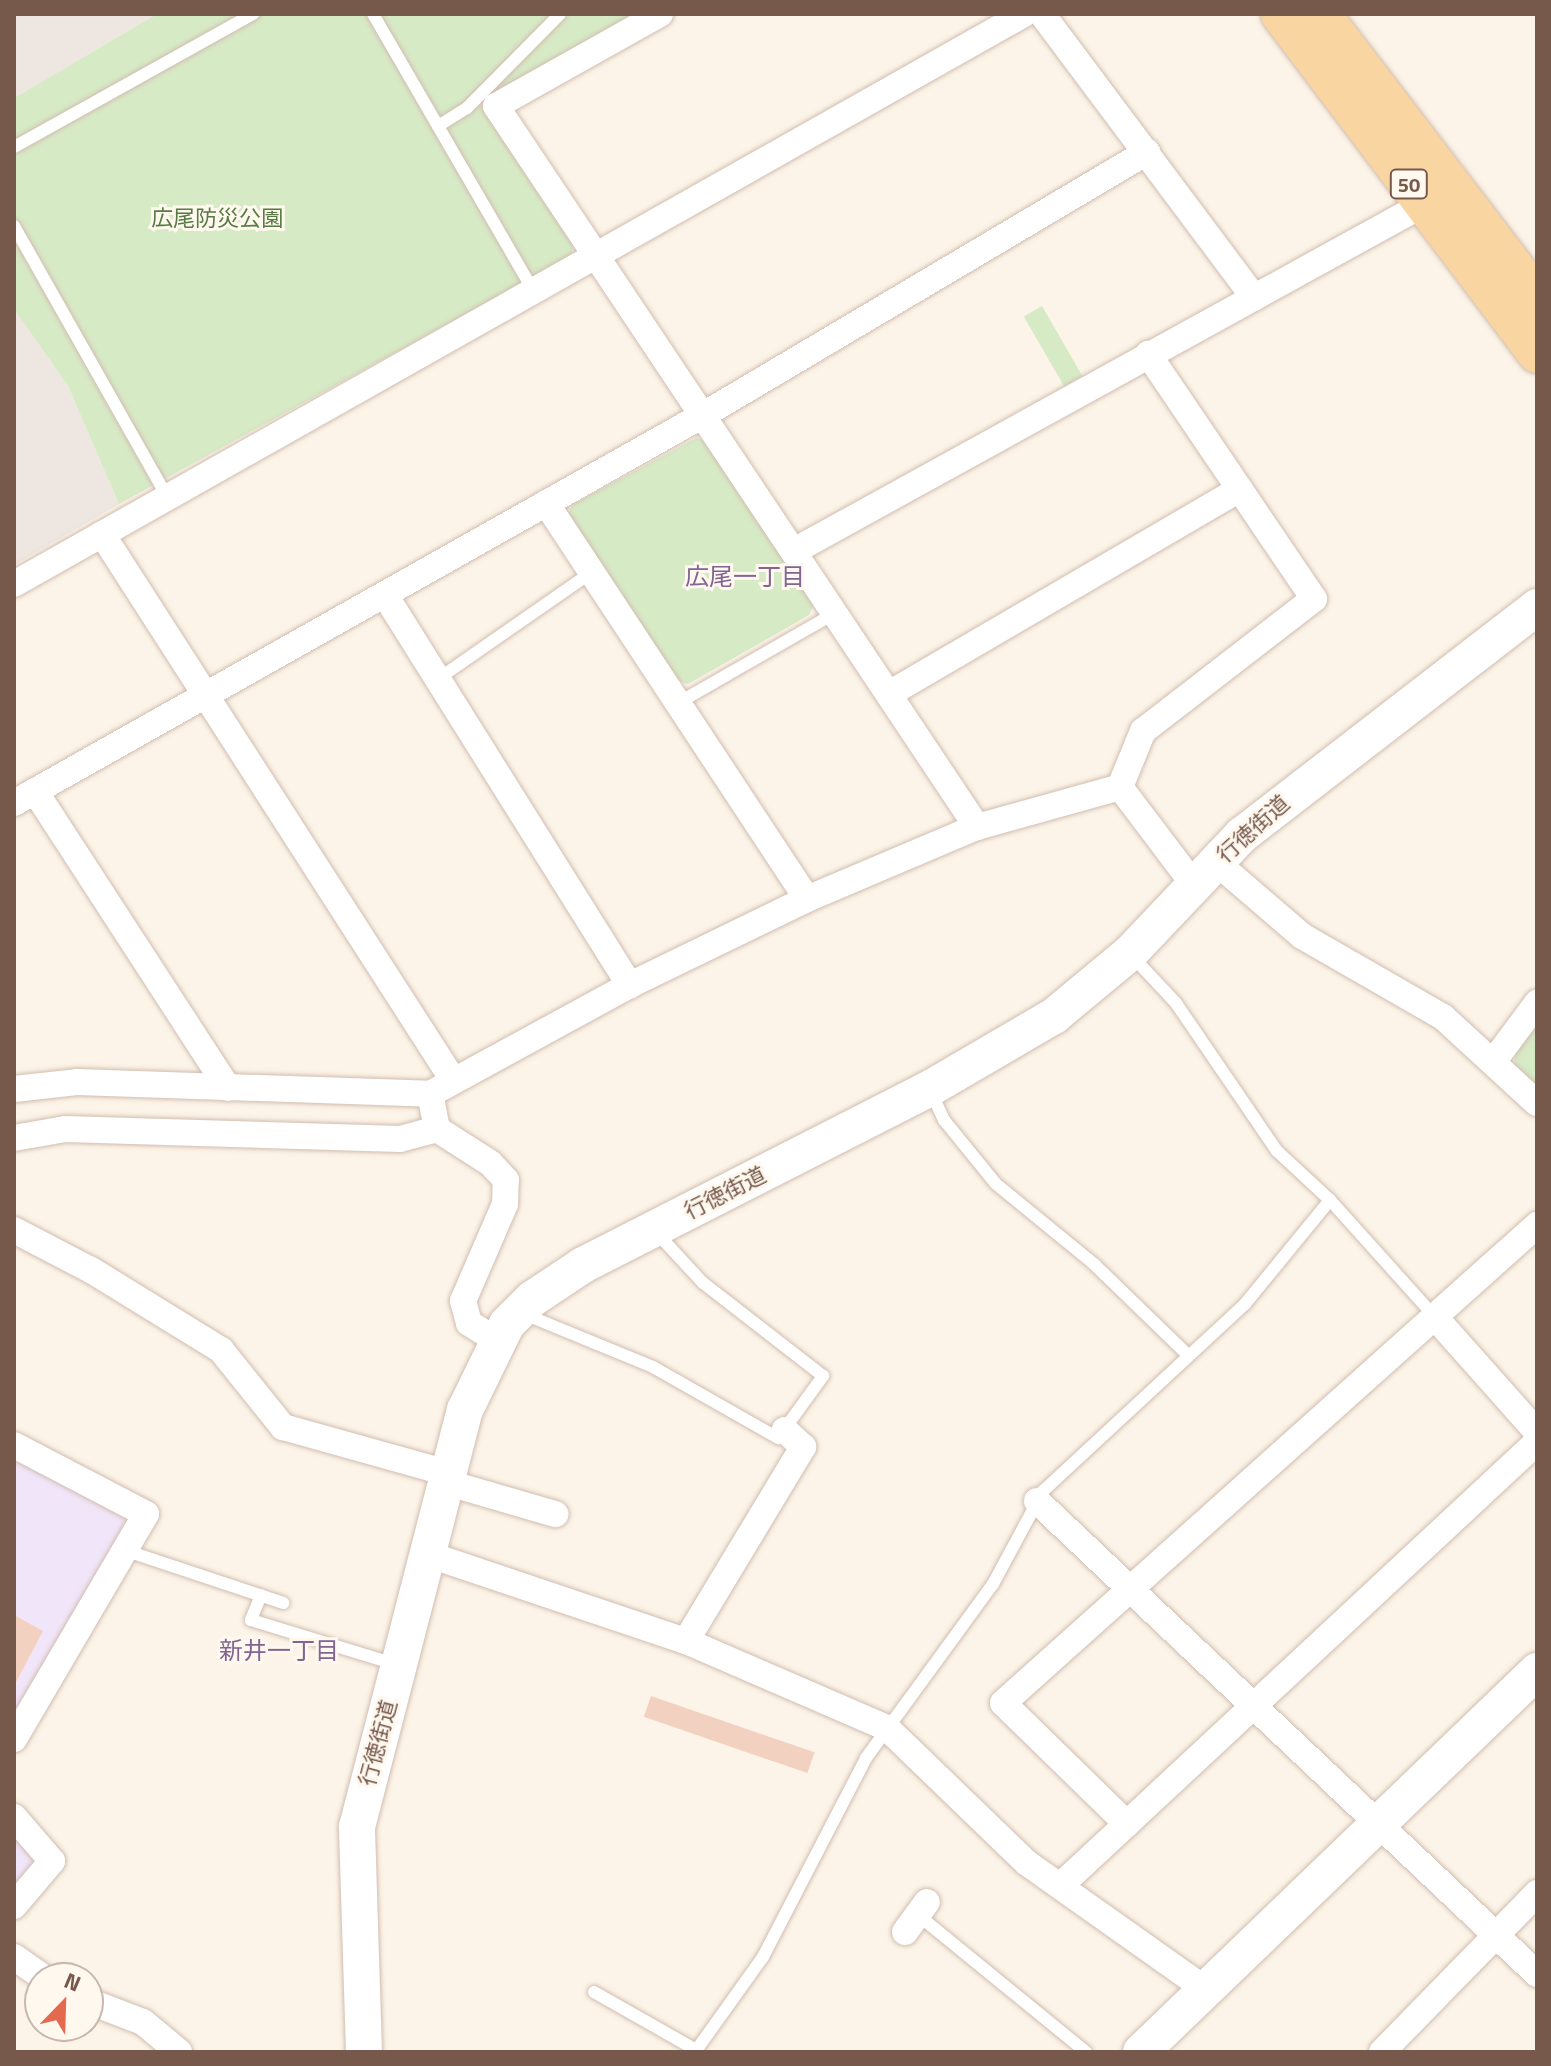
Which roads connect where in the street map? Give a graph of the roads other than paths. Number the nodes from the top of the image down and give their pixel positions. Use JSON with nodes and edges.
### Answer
{"nodes":[{"id":1,"x":253,"y":14,"type":"edge"},
{"id":2,"x":373,"y":14,"type":"edge"},
{"id":3,"x":560,"y":14,"type":"edge"},
{"id":4,"x":660,"y":14,"type":"edge"},
{"id":5,"x":1024,"y":14,"type":"edge"},
{"id":6,"x":1042,"y":14,"type":"edge"},
{"id":7,"x":1281,"y":14,"type":"edge"},
{"id":8,"x":1320,"y":14,"type":"edge"},
{"id":9,"x":438,"y":126,"type":"junction"},
{"id":10,"x":14,"y":147,"type":"edge"},
{"id":11,"x":1147,"y":152,"type":"junction"},
{"id":12,"x":1424,"y":204,"type":"junction"},
{"id":13,"x":14,"y":226,"type":"edge"},
{"id":14,"x":598,"y":254,"type":"junction"},
{"id":15,"x":532,"y":288,"type":"junction"},
{"id":16,"x":1254,"y":297,"type":"junction"},
{"id":17,"x":1537,"y":298,"type":"edge"},
{"id":18,"x":1537,"y":353,"type":"edge"},
{"id":19,"x":1148,"y":354,"type":"junction"},
{"id":20,"x":705,"y":414,"type":"junction"},
{"id":21,"x":1240,"y":489,"type":"junction"},
{"id":22,"x":166,"y":495,"type":"junction"},
{"id":23,"x":546,"y":503,"type":"junction"},
{"id":24,"x":102,"y":534,"type":"junction"},
{"id":25,"x":794,"y":551,"type":"junction"},
{"id":26,"x":592,"y":572,"type":"junction"},
{"id":27,"x":14,"y":584,"type":"edge"},
{"id":28,"x":385,"y":595,"type":"junction"},
{"id":29,"x":1537,"y":607,"type":"edge"},
{"id":30,"x":835,"y":613,"type":"junction"},
{"id":31,"x":438,"y":679,"type":"junction"},
{"id":32,"x":889,"y":694,"type":"junction"},
{"id":33,"x":205,"y":695,"type":"junction"},
{"id":34,"x":678,"y":703,"type":"junction"},
{"id":35,"x":1120,"y":787,"type":"junction"},
{"id":36,"x":25,"y":797,"type":"edge"},
{"id":37,"x":977,"y":827,"type":"junction"},
{"id":38,"x":1205,"y":874,"type":"junction"},
{"id":39,"x":807,"y":899,"type":"junction"},
{"id":40,"x":1130,"y":953,"type":"junction"},
{"id":41,"x":630,"y":985,"type":"junction"},
{"id":42,"x":1537,"y":1003,"type":"edge"},
{"id":43,"x":1493,"y":1062,"type":"junction"},
{"id":44,"x":453,"y":1080,"type":"junction"},
{"id":45,"x":228,"y":1088,"type":"junction"},
{"id":46,"x":14,"y":1089,"type":"edge"},
{"id":47,"x":929,"y":1089,"type":"junction"},
{"id":48,"x":430,"y":1094,"type":"junction"},
{"id":49,"x":1537,"y":1103,"type":"edge"},
{"id":50,"x":437,"y":1129,"type":"junction"},
{"id":51,"x":14,"y":1138,"type":"edge"},
{"id":52,"x":1330,"y":1200,"type":"junction"},
{"id":53,"x":1537,"y":1225,"type":"edge"},
{"id":54,"x":653,"y":1229,"type":"junction"},
{"id":55,"x":14,"y":1230,"type":"edge"},
{"id":56,"x":519,"y":1311,"type":"junction"},
{"id":57,"x":1434,"y":1316,"type":"junction"},
{"id":58,"x":496,"y":1340,"type":"junction"},
{"id":59,"x":1188,"y":1355,"type":"junction"},
{"id":60,"x":785,"y":1430,"type":"junction"},
{"id":61,"x":1537,"y":1432,"type":"edge"},
{"id":62,"x":1537,"y":1442,"type":"edge"},
{"id":63,"x":14,"y":1445,"type":"edge"},
{"id":64,"x":447,"y":1478,"type":"junction"},
{"id":65,"x":1037,"y":1501,"type":"junction"},
{"id":66,"x":555,"y":1514,"type":"dead end"},
{"id":67,"x":124,"y":1550,"type":"junction"},
{"id":68,"x":427,"y":1554,"type":"junction"},
{"id":69,"x":1128,"y":1588,"type":"junction"},
{"id":70,"x":261,"y":1595,"type":"junction"},
{"id":71,"x":283,"y":1603,"type":"dead end"},
{"id":72,"x":686,"y":1641,"type":"junction"},
{"id":73,"x":399,"y":1665,"type":"junction"},
{"id":74,"x":1537,"y":1671,"type":"edge"},
{"id":75,"x":1252,"y":1707,"type":"junction"},
{"id":76,"x":887,"y":1728,"type":"junction"},
{"id":77,"x":14,"y":1739,"type":"edge"},
{"id":78,"x":14,"y":1817,"type":"edge"},
{"id":79,"x":1127,"y":1824,"type":"junction"},
{"id":80,"x":1374,"y":1825,"type":"junction"},
{"id":81,"x":1060,"y":1886,"type":"junction"},
{"id":82,"x":1537,"y":1893,"type":"edge"},
{"id":83,"x":14,"y":1906,"type":"edge"},
{"id":84,"x":917,"y":1916,"type":"dead end"},
{"id":85,"x":1496,"y":1935,"type":"junction"},
{"id":86,"x":1537,"y":1974,"type":"edge"},
{"id":87,"x":1205,"y":1989,"type":"junction"},
{"id":88,"x":594,"y":1992,"type":"dead end"},
{"id":89,"x":104,"y":2007,"type":"edge"},
{"id":90,"x":695,"y":2051,"type":"edge"},
{"id":91,"x":179,"y":2052,"type":"edge"},
{"id":92,"x":364,"y":2052,"type":"edge"},
{"id":93,"x":1086,"y":2052,"type":"edge"},
{"id":94,"x":1141,"y":2052,"type":"edge"},
{"id":95,"x":1382,"y":2052,"type":"edge"}],
"edges":[{"from":1,"to":10,"type":"lane"},
{"from":2,"to":9,"type":"lane"},
{"from":3,"to":9,"type":"lane"},
{"from":4,"to":14,"type":"street"},
{"from":5,"to":14,"type":"street"},
{"from":6,"to":11,"type":"street"},
{"from":7,"to":12,"type":"main road","number":"50"},
{"from":8,"to":17,"type":"main road","number":"50"},
{"from":9,"to":15,"type":"lane"},
{"from":11,"to":16,"type":"street"},
{"from":11,"to":20,"type":"street"},
{"from":12,"to":16,"type":"street"},
{"from":12,"to":18,"type":"main road","number":"50"},
{"from":13,"to":22,"type":"lane"},
{"from":14,"to":15,"type":"street"},
{"from":14,"to":20,"type":"street"},
{"from":15,"to":22,"type":"street"},
{"from":16,"to":19,"type":"street"},
{"from":19,"to":21,"type":"street"},
{"from":19,"to":25,"type":"street"},
{"from":20,"to":23,"type":"street"},
{"from":20,"to":25,"type":"street"},
{"from":21,"to":32,"type":"street"},
{"from":21,"to":35,"type":"street"},
{"from":22,"to":24,"type":"street"},
{"from":23,"to":26,"type":"street"},
{"from":23,"to":28,"type":"street"},
{"from":24,"to":27,"type":"street"},
{"from":24,"to":33,"type":"street"},
{"from":25,"to":30,"type":"street"},
{"from":26,"to":31,"type":"lane"},
{"from":26,"to":34,"type":"street"},
{"from":28,"to":31,"type":"street"},
{"from":28,"to":33,"type":"street"},
{"from":29,"to":38,"type":"street","name":"行徳街道"},
{"from":30,"to":32,"type":"street"},
{"from":30,"to":34,"type":"lane"},
{"from":31,"to":41,"type":"street"},
{"from":32,"to":37,"type":"street"},
{"from":33,"to":36,"type":"street"},
{"from":33,"to":44,"type":"street"},
{"from":34,"to":39,"type":"street"},
{"from":35,"to":37,"type":"street"},
{"from":35,"to":38,"type":"street"},
{"from":36,"to":45,"type":"street"},
{"from":37,"to":39,"type":"street"},
{"from":38,"to":40,"type":"street","name":"行徳街道"},
{"from":38,"to":43,"type":"street"},
{"from":39,"to":41,"type":"street"},
{"from":40,"to":47,"type":"street","name":"行徳街道"},
{"from":40,"to":52,"type":"lane"},
{"from":41,"to":44,"type":"street"},
{"from":42,"to":43,"type":"street"},
{"from":43,"to":49,"type":"street"},
{"from":44,"to":48,"type":"street"},
{"from":45,"to":46,"type":"street"},
{"from":45,"to":48,"type":"street"},
{"from":47,"to":54,"type":"street","name":"行徳街道"},
{"from":47,"to":59,"type":"lane"},
{"from":48,"to":50,"type":"street"},
{"from":50,"to":51,"type":"street"},
{"from":50,"to":58,"type":"street"},
{"from":52,"to":57,"type":"lane"},
{"from":52,"to":59,"type":"lane"},
{"from":53,"to":57,"type":"street"},
{"from":54,"to":56,"type":"street","name":"行徳街道"},
{"from":54,"to":60,"type":"lane"},
{"from":55,"to":64,"type":"street"},
{"from":56,"to":58,"type":"street","name":"行徳街道"},
{"from":56,"to":60,"type":"lane"},
{"from":57,"to":61,"type":"street"},
{"from":57,"to":69,"type":"street"},
{"from":58,"to":64,"type":"street","name":"行徳街道"},
{"from":59,"to":65,"type":"lane"},
{"from":60,"to":72,"type":"street"},
{"from":62,"to":75,"type":"street"},
{"from":63,"to":67,"type":"street"},
{"from":64,"to":66,"type":"street"},
{"from":64,"to":68,"type":"street","name":"行徳街道"},
{"from":65,"to":69,"type":"street"},
{"from":65,"to":76,"type":"lane"},
{"from":67,"to":70,"type":"lane"},
{"from":67,"to":77,"type":"street"},
{"from":68,"to":72,"type":"street"},
{"from":68,"to":73,"type":"street","name":"行徳街道"},
{"from":69,"to":75,"type":"street"},
{"from":69,"to":79,"type":"street"},
{"from":70,"to":71,"type":"lane"},
{"from":70,"to":73,"type":"lane"},
{"from":72,"to":76,"type":"street"},
{"from":73,"to":92,"type":"street","name":"行徳街道"},
{"from":74,"to":80,"type":"street"},
{"from":75,"to":79,"type":"street"},
{"from":75,"to":80,"type":"street"},
{"from":76,"to":81,"type":"street"},
{"from":76,"to":90,"type":"lane"},
{"from":78,"to":83,"type":"street"},
{"from":79,"to":81,"type":"street"},
{"from":80,"to":85,"type":"street"},
{"from":80,"to":87,"type":"street"},
{"from":81,"to":87,"type":"street"},
{"from":82,"to":85,"type":"street"},
{"from":84,"to":93,"type":"lane"},
{"from":85,"to":86,"type":"street"},
{"from":85,"to":95,"type":"street"},
{"from":87,"to":94,"type":"street"},
{"from":88,"to":90,"type":"lane"},
{"from":89,"to":91,"type":"street"}]}
